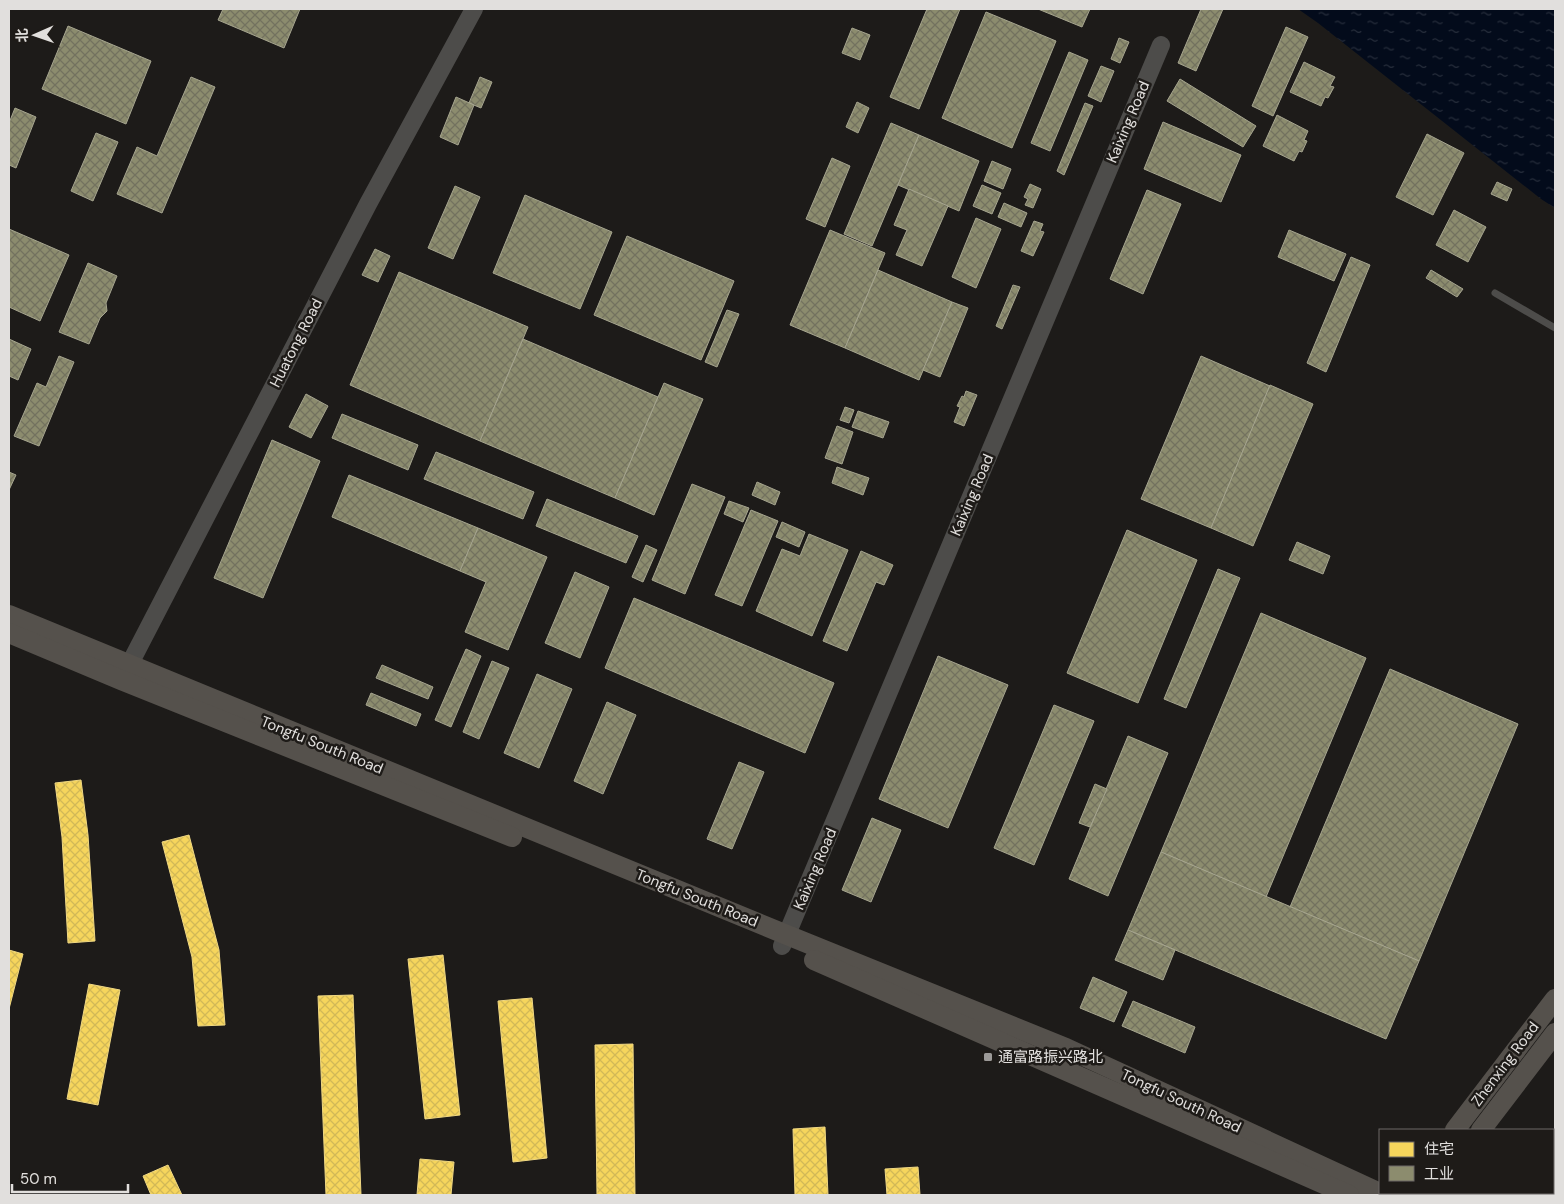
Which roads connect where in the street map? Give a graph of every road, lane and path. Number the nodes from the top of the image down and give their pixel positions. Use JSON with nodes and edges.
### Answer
{"nodes":[{"id":1,"x":474,"y":9,"type":"edge"},
{"id":2,"x":1161,"y":45,"type":"dead end"},
{"id":3,"x":1495,"y":293,"type":"dead end"},
{"id":4,"x":1555,"y":328,"type":"edge"},
{"id":5,"x":9,"y":615,"type":"edge"},
{"id":6,"x":9,"y":633,"type":"edge"},
{"id":7,"x":125,"y":673,"type":"junction"},
{"id":8,"x":785,"y":940,"type":"junction"},
{"id":9,"x":1555,"y":999,"type":"edge"},
{"id":10,"x":1555,"y":1033,"type":"edge"},
{"id":11,"x":1456,"y":1129,"type":"edge"},
{"id":12,"x":1481,"y":1129,"type":"edge"},
{"id":13,"x":1379,"y":1193,"type":"edge"},
{"id":14,"x":1349,"y":1195,"type":"edge"}],
"edges":[{"from":1,"to":7,"type":"street","name":"Huatong Road"},
{"from":2,"to":8,"type":"street","name":"Kaixing Road"},
{"from":3,"to":4,"type":"lane"},
{"from":5,"to":7,"type":"main road","name":"Tongfu South Road"},
{"from":6,"to":7,"type":"main road","name":"Tongfu South Road"},
{"from":7,"to":8,"type":"main road","name":"Tongfu South Road"},
{"from":8,"to":13,"type":"main road","name":"Tongfu South Road"},
{"from":8,"to":14,"type":"main road","name":"Tongfu South Road"},
{"from":9,"to":11,"type":"main road","name":"Zhenxing Road"},
{"from":10,"to":12,"type":"main road","name":"Zhenxing Road"}]}
